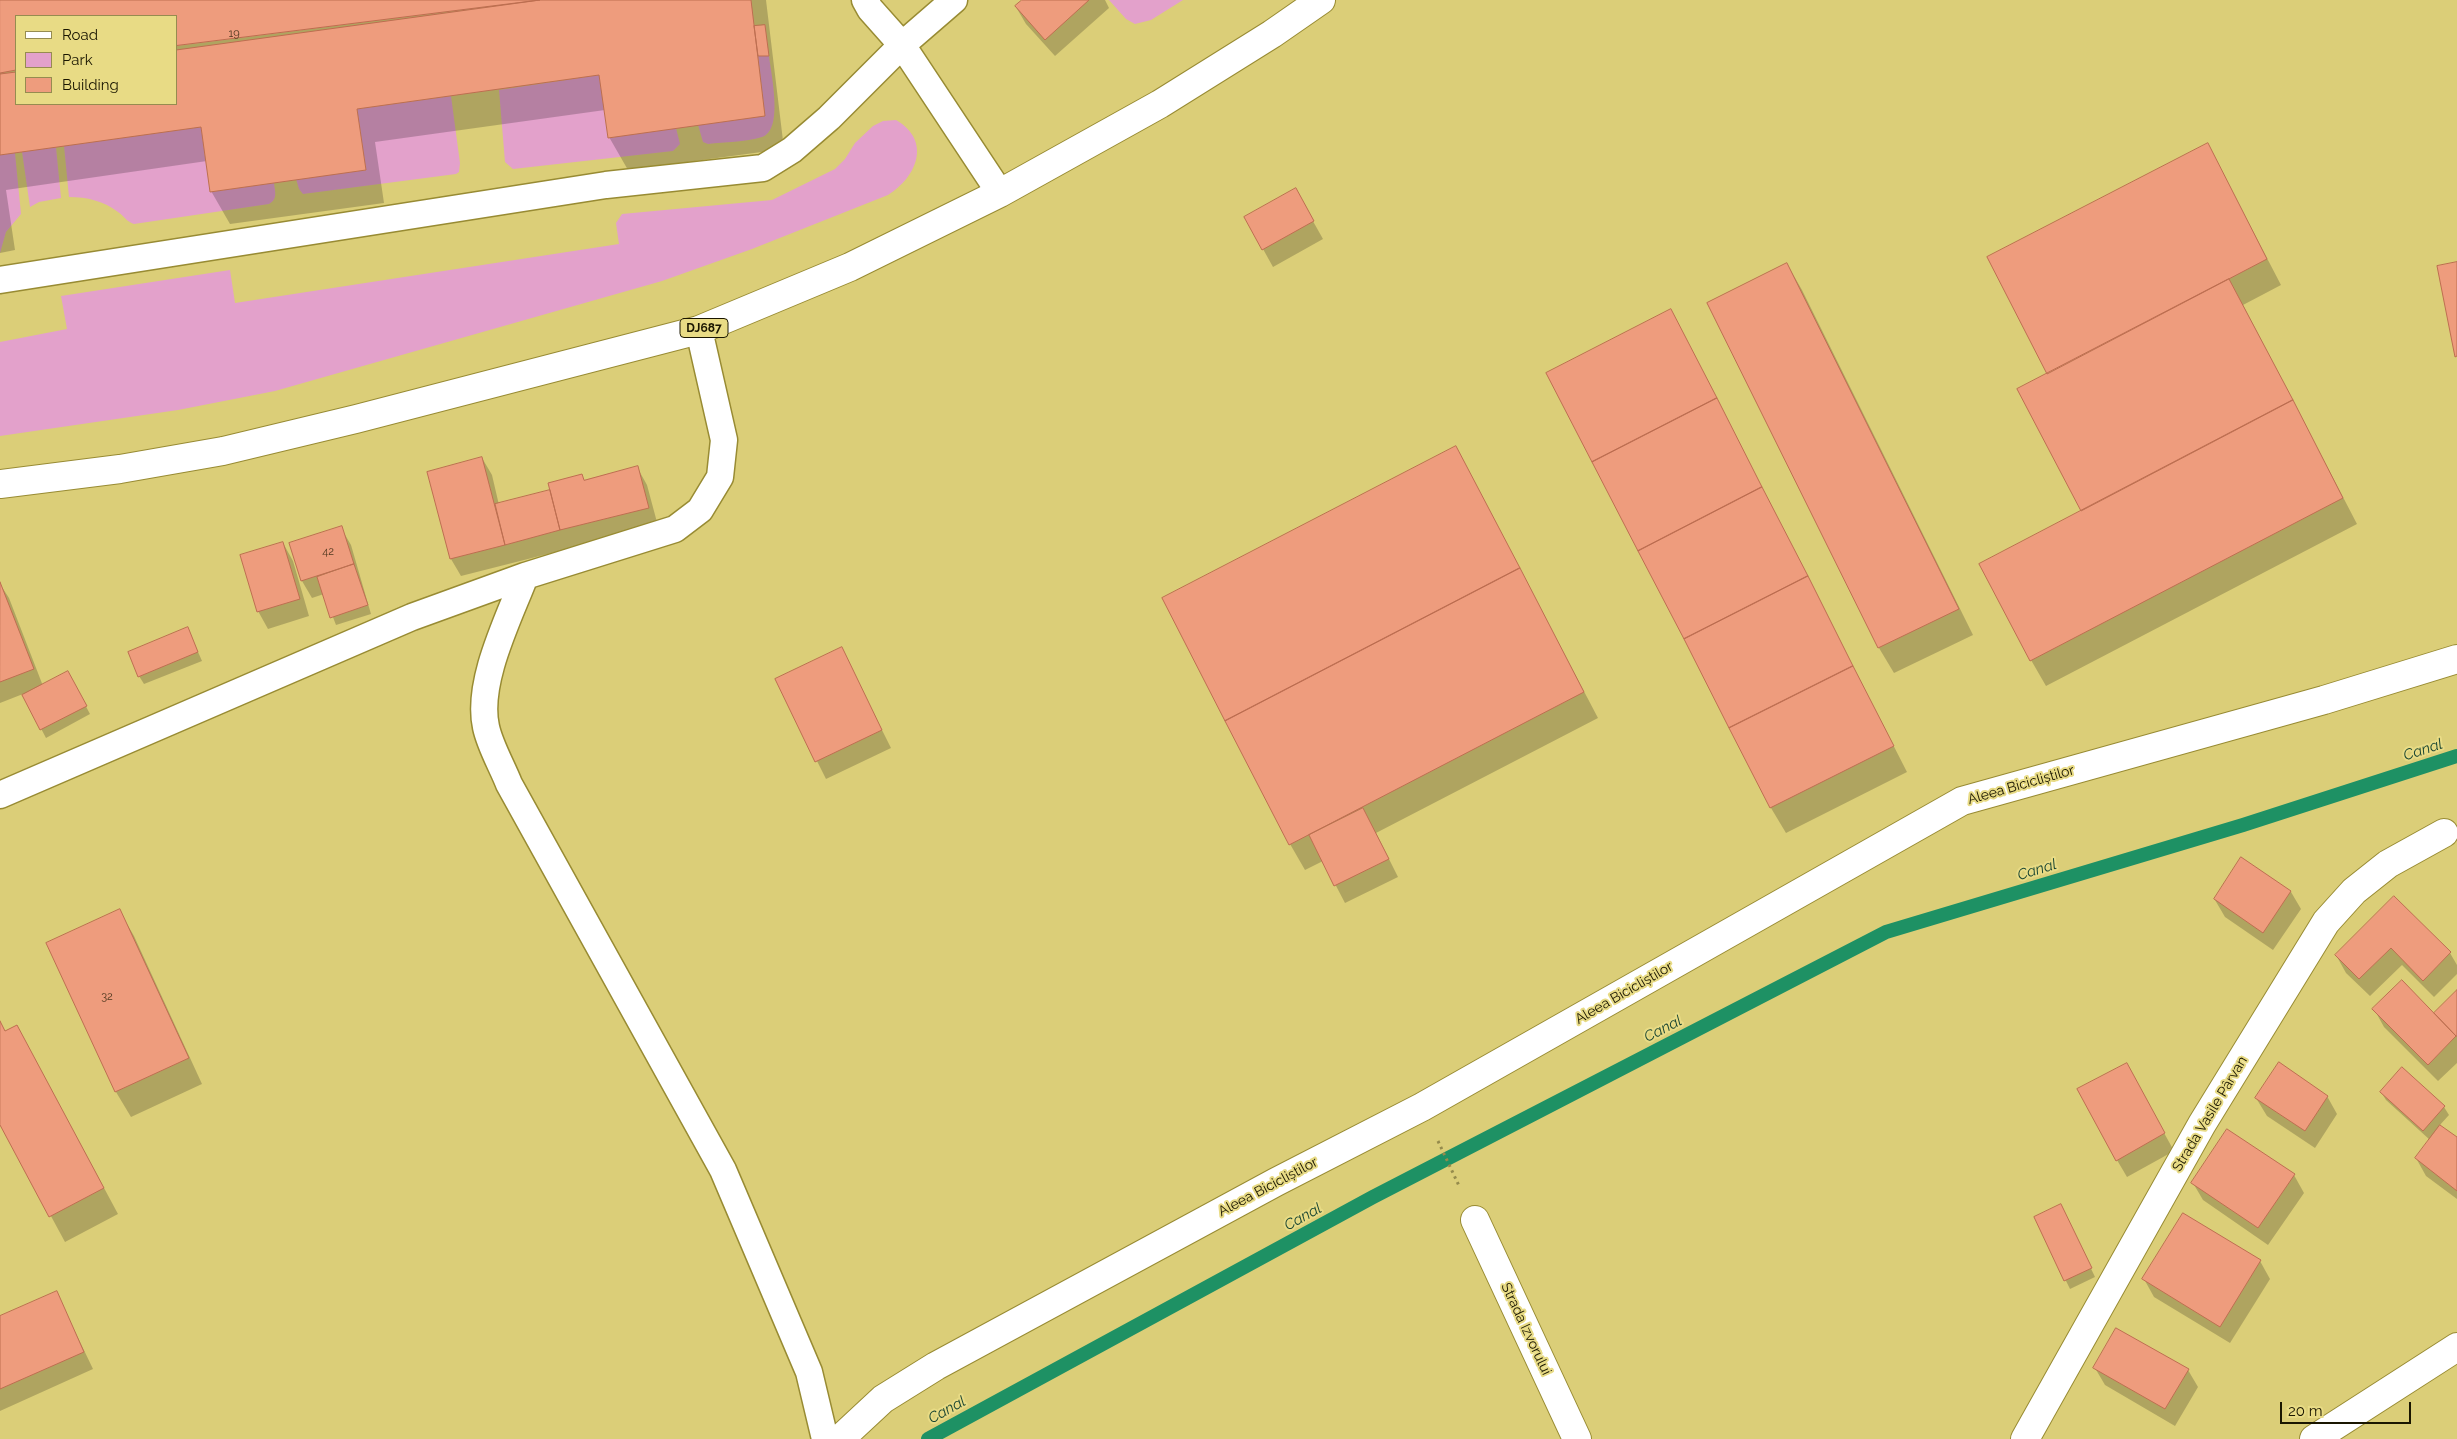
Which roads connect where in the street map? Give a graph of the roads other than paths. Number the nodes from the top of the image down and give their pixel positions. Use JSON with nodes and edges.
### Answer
{"nodes":[{"id":1,"x":866,"y":0,"type":"edge"},
{"id":2,"x":954,"y":0,"type":"edge"},
{"id":3,"x":1321,"y":0,"type":"edge"},
{"id":4,"x":902,"y":45,"type":"junction"},
{"id":5,"x":1000,"y":193,"type":"junction"},
{"id":6,"x":0,"y":280,"type":"edge"},
{"id":7,"x":699,"y":330,"type":"junction"},
{"id":8,"x":7,"y":485,"type":"edge"},
{"id":9,"x":525,"y":576,"type":"junction"},
{"id":10,"x":2457,"y":660,"type":"edge"},
{"id":11,"x":0,"y":795,"type":"edge"},
{"id":12,"x":2444,"y":833,"type":"dead end"},
{"id":13,"x":1475,"y":1220,"type":"road end"},
{"id":14,"x":2457,"y":1347,"type":"edge"},
{"id":15,"x":825,"y":1439,"type":"edge"},
{"id":16,"x":840,"y":1439,"type":"edge"},
{"id":17,"x":1577,"y":1439,"type":"edge"},
{"id":18,"x":2025,"y":1439,"type":"edge"},
{"id":19,"x":2314,"y":1439,"type":"edge"}],
"edges":[{"from":1,"to":4,"type":"lane"},
{"from":2,"to":4,"type":"lane"},
{"from":3,"to":5,"type":"street","number":"DJ687"},
{"from":4,"to":5,"type":"lane"},
{"from":4,"to":6,"type":"lane"},
{"from":5,"to":7,"type":"street","number":"DJ687"},
{"from":7,"to":8,"type":"street","number":"DJ687"},
{"from":7,"to":9,"type":"lane"},
{"from":9,"to":11,"type":"lane"},
{"from":9,"to":15,"type":"lane"},
{"from":10,"to":16,"type":"street","name":"Aleea Bicicliștilor"},
{"from":12,"to":18,"type":"street","name":"Strada Vasile Pârvan"},
{"from":13,"to":17,"type":"street","name":"Strada Izvorului"},
{"from":14,"to":19,"type":"street"}]}
